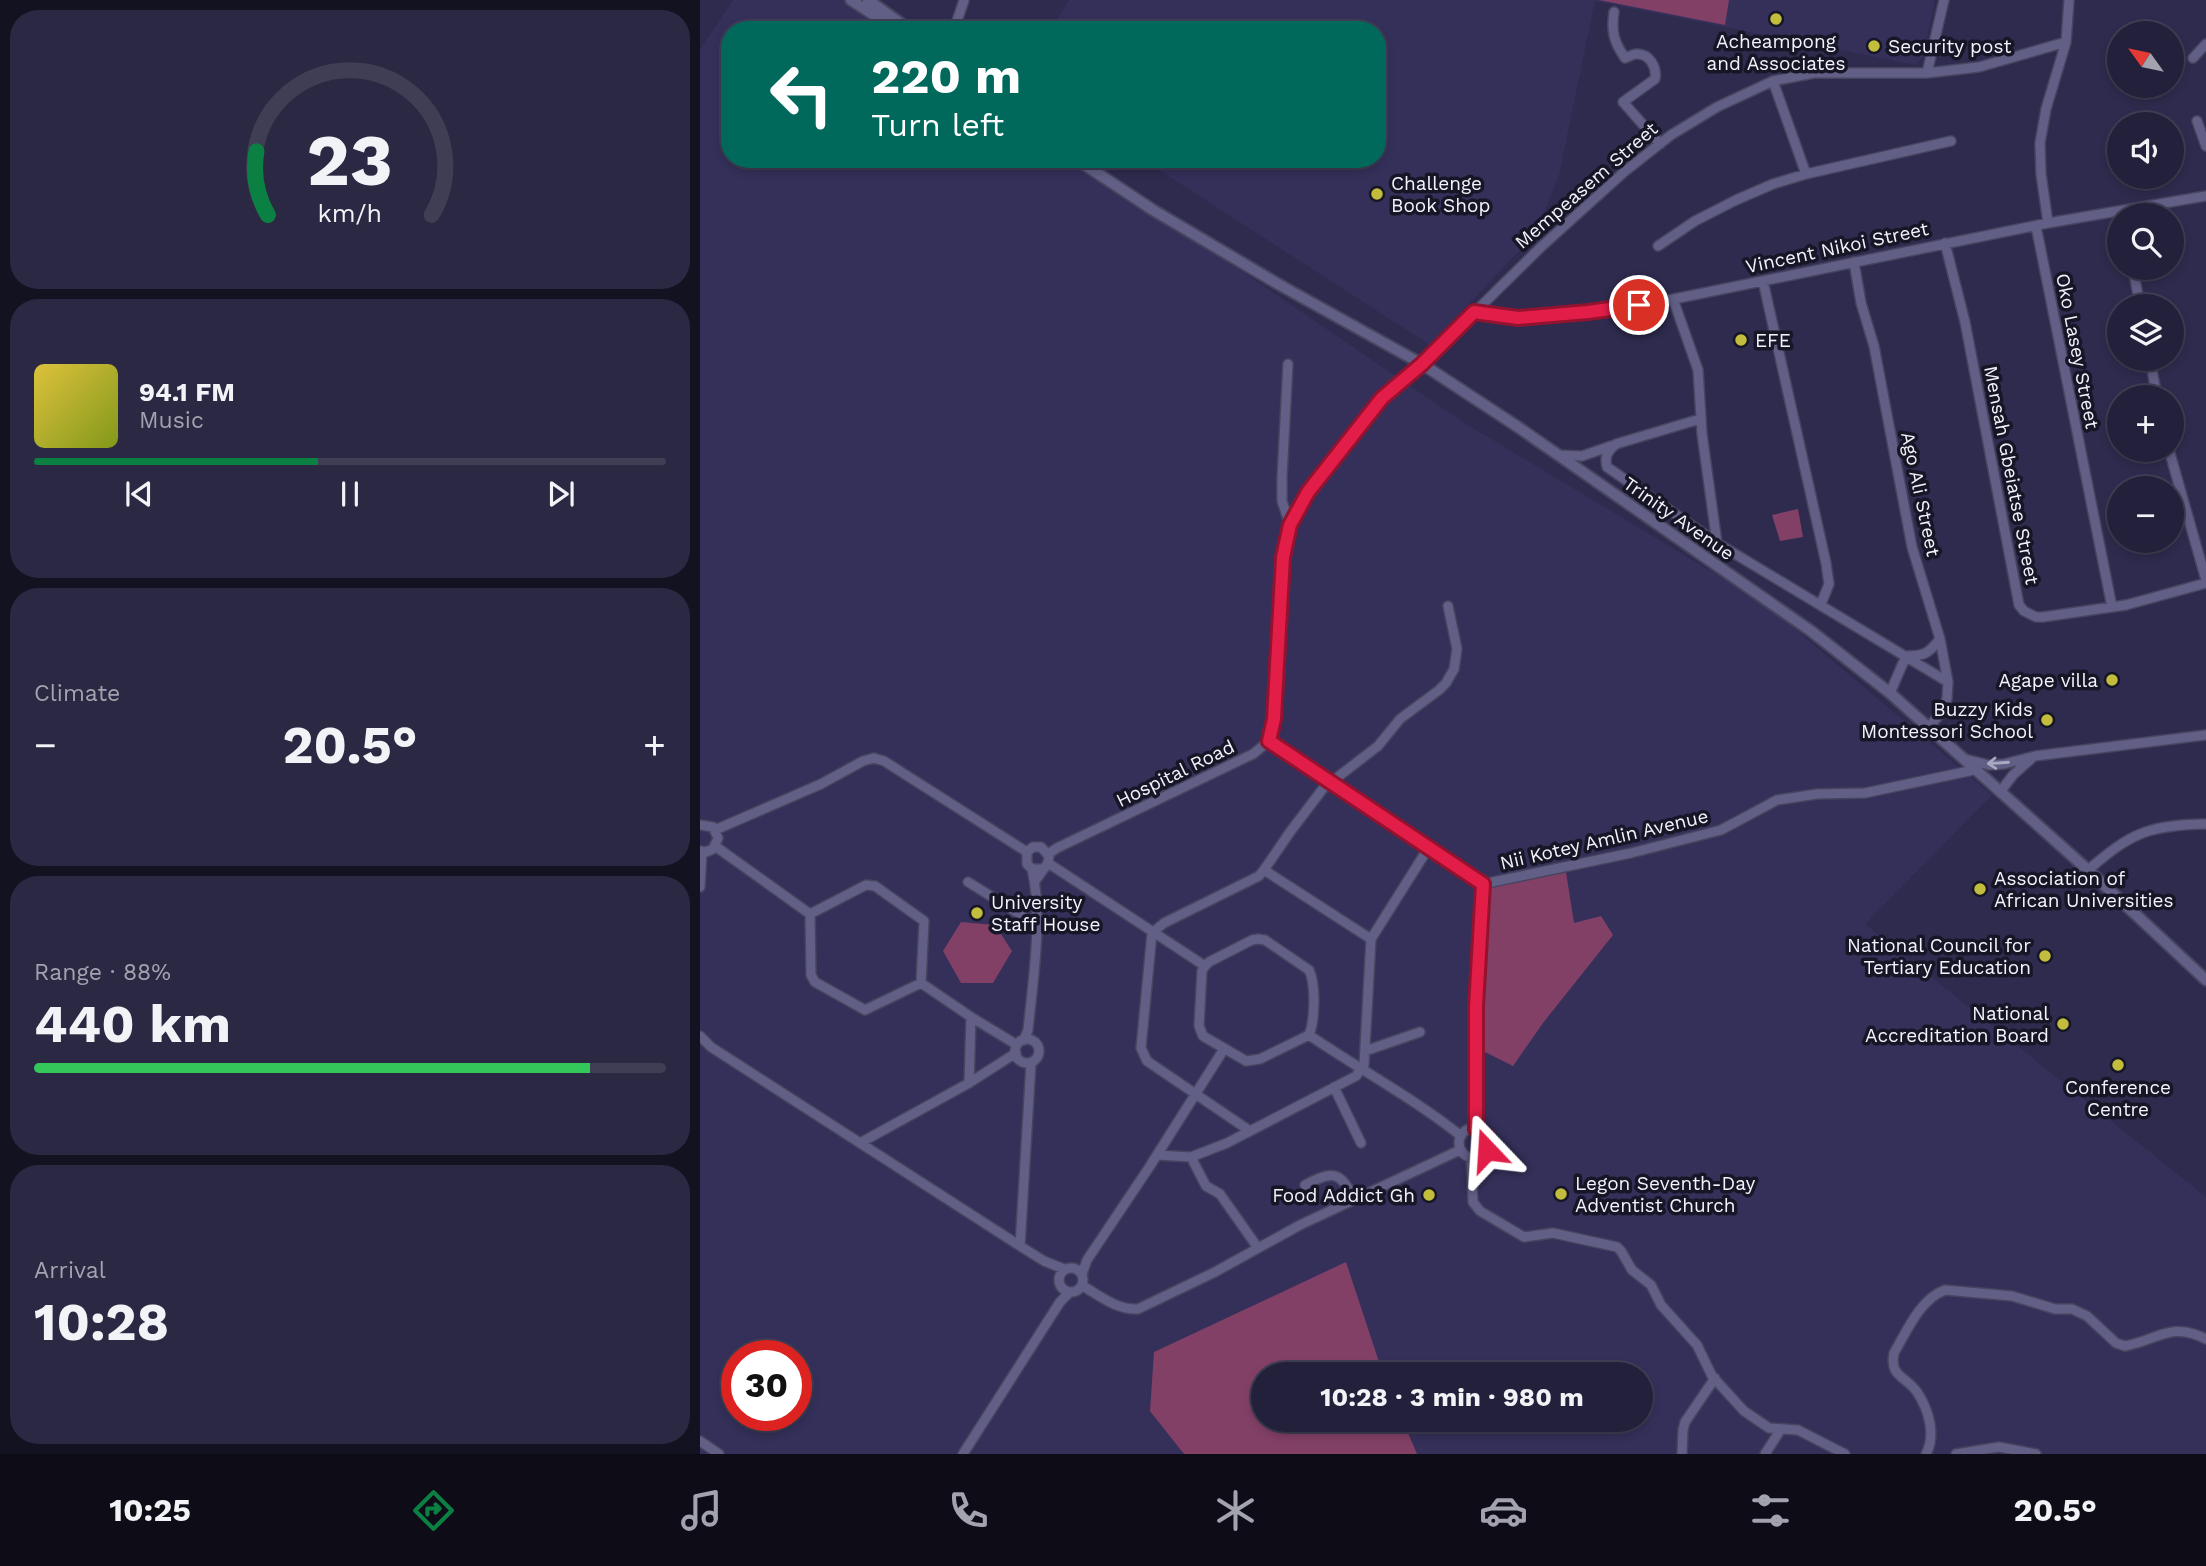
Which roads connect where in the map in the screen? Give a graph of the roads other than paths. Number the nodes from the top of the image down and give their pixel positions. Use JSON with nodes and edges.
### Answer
{"nodes":[{"id":1,"x":851,"y":0,"type":"edge"},
{"id":2,"x":868,"y":0,"type":"edge"},
{"id":3,"x":964,"y":0,"type":"edge"},
{"id":4,"x":1944,"y":0,"type":"edge"},
{"id":5,"x":2068,"y":0,"type":"edge"},
{"id":6,"x":1614,"y":12,"type":"dead end"},
{"id":7,"x":883,"y":21,"type":"edge"},
{"id":8,"x":897,"y":21,"type":"edge"},
{"id":9,"x":957,"y":21,"type":"edge"},
{"id":10,"x":2066,"y":42,"type":"junction"},
{"id":11,"x":2206,"y":44,"type":"edge"},
{"id":12,"x":2193,"y":58,"type":"dead end"},
{"id":13,"x":1927,"y":73,"type":"junction"},
{"id":14,"x":1773,"y":81,"type":"junction"},
{"id":15,"x":2197,"y":121,"type":"dead end"},
{"id":16,"x":1951,"y":141,"type":"dead end"},
{"id":17,"x":1660,"y":144,"type":"junction"},
{"id":18,"x":2206,"y":146,"type":"edge"},
{"id":19,"x":1090,"y":168,"type":"edge"},
{"id":20,"x":1806,"y":174,"type":"junction"},
{"id":21,"x":2206,"y":197,"type":"edge"},
{"id":22,"x":2173,"y":203,"type":"edge"},
{"id":23,"x":2107,"y":214,"type":"edge"},
{"id":24,"x":2048,"y":223,"type":"junction"},
{"id":25,"x":2036,"y":226,"type":"junction"},
{"id":26,"x":1945,"y":243,"type":"junction"},
{"id":27,"x":1658,"y":246,"type":"dead end"},
{"id":28,"x":1854,"y":262,"type":"junction"},
{"id":29,"x":1763,"y":281,"type":"junction"},
{"id":30,"x":1673,"y":299,"type":"junction"},
{"id":31,"x":1474,"y":312,"type":"junction"},
{"id":32,"x":1287,"y":364,"type":"dead end"},
{"id":33,"x":1422,"y":364,"type":"junction"},
{"id":34,"x":1700,"y":419,"type":"junction"},
{"id":35,"x":1616,"y":444,"type":"junction"},
{"id":36,"x":1558,"y":455,"type":"junction"},
{"id":37,"x":1582,"y":456,"type":"junction"},
{"id":38,"x":2172,"y":462,"type":"edge"},
{"id":39,"x":1606,"y":463,"type":"junction"},
{"id":40,"x":1290,"y":525,"type":"junction"},
{"id":41,"x":1717,"y":543,"type":"junction"},
{"id":42,"x":2206,"y":581,"type":"edge"},
{"id":43,"x":1821,"y":604,"type":"junction"},
{"id":44,"x":1448,"y":606,"type":"dead end"},
{"id":45,"x":2112,"y":607,"type":"junction"},
{"id":46,"x":1940,"y":639,"type":"junction"},
{"id":47,"x":1906,"y":656,"type":"junction"},
{"id":48,"x":1948,"y":682,"type":"junction"},
{"id":49,"x":1890,"y":693,"type":"junction"},
{"id":50,"x":1928,"y":728,"type":"junction"},
{"id":51,"x":2206,"y":735,"type":"edge"},
{"id":52,"x":1269,"y":741,"type":"junction"},
{"id":53,"x":2035,"y":756,"type":"junction"},
{"id":54,"x":1960,"y":758,"type":"junction"},
{"id":55,"x":1975,"y":770,"type":"junction"},
{"id":56,"x":1329,"y":782,"type":"junction"},
{"id":57,"x":2000,"y":792,"type":"junction"},
{"id":58,"x":2206,"y":824,"type":"edge"},
{"id":59,"x":700,"y":825,"type":"edge"},
{"id":60,"x":715,"y":830,"type":"junction"},
{"id":61,"x":715,"y":846,"type":"junction"},
{"id":62,"x":1429,"y":847,"type":"junction"},
{"id":63,"x":701,"y":852,"type":"edge"},
{"id":64,"x":1027,"y":852,"type":"junction"},
{"id":65,"x":1043,"y":861,"type":"junction"},
{"id":66,"x":1264,"y":870,"type":"junction"},
{"id":67,"x":2088,"y":870,"type":"junction"},
{"id":68,"x":968,"y":882,"type":"dead end"},
{"id":69,"x":1483,"y":884,"type":"junction"},
{"id":70,"x":700,"y":887,"type":"edge"},
{"id":71,"x":810,"y":914,"type":"junction"},
{"id":72,"x":1036,"y":924,"type":"junction"},
{"id":73,"x":1152,"y":933,"type":"junction"},
{"id":74,"x":1371,"y":939,"type":"junction"},
{"id":75,"x":1205,"y":966,"type":"junction"},
{"id":76,"x":2205,"y":977,"type":"edge"},
{"id":77,"x":921,"y":984,"type":"junction"},
{"id":78,"x":971,"y":1017,"type":"junction"},
{"id":79,"x":1420,"y":1032,"type":"dead end"},
{"id":80,"x":1309,"y":1035,"type":"junction"},
{"id":81,"x":700,"y":1036,"type":"edge"},
{"id":82,"x":1023,"y":1045,"type":"junction"},
{"id":83,"x":1224,"y":1049,"type":"junction"},
{"id":84,"x":1365,"y":1051,"type":"junction"},
{"id":85,"x":1027,"y":1063,"type":"junction"},
{"id":86,"x":1362,"y":1070,"type":"junction"},
{"id":87,"x":970,"y":1083,"type":"junction"},
{"id":88,"x":1334,"y":1087,"type":"junction"},
{"id":89,"x":1196,"y":1095,"type":"junction"},
{"id":90,"x":1476,"y":1129,"type":"junction"},
{"id":91,"x":1250,"y":1131,"type":"junction"},
{"id":92,"x":1461,"y":1136,"type":"junction"},
{"id":93,"x":860,"y":1143,"type":"junction"},
{"id":94,"x":1361,"y":1143,"type":"dead end"},
{"id":95,"x":1460,"y":1150,"type":"junction"},
{"id":96,"x":1157,"y":1155,"type":"junction"},
{"id":97,"x":1191,"y":1157,"type":"junction"},
{"id":98,"x":1471,"y":1158,"type":"junction"},
{"id":99,"x":1306,"y":1185,"type":"dead end"},
{"id":100,"x":1354,"y":1199,"type":"junction"},
{"id":101,"x":1020,"y":1246,"type":"junction"},
{"id":102,"x":1258,"y":1248,"type":"junction"},
{"id":103,"x":1079,"y":1271,"type":"junction"},
{"id":104,"x":1062,"y":1273,"type":"junction"},
{"id":105,"x":1083,"y":1286,"type":"junction"},
{"id":106,"x":1065,"y":1290,"type":"junction"},
{"id":107,"x":2206,"y":1339,"type":"edge"},
{"id":108,"x":1715,"y":1378,"type":"junction"},
{"id":109,"x":1781,"y":1429,"type":"junction"},
{"id":110,"x":700,"y":1441,"type":"edge"},
{"id":111,"x":719,"y":1454,"type":"edge"},
{"id":112,"x":963,"y":1454,"type":"edge"},
{"id":113,"x":1682,"y":1454,"type":"edge"},
{"id":114,"x":1765,"y":1454,"type":"edge"},
{"id":115,"x":1845,"y":1454,"type":"edge"},
{"id":116,"x":1926,"y":1454,"type":"edge"},
{"id":117,"x":1956,"y":1454,"type":"edge"},
{"id":118,"x":2036,"y":1454,"type":"edge"}],
"edges":[{"from":1,"to":7,"type":"street"},
{"from":2,"to":8,"type":"street"},
{"from":3,"to":9,"type":"street"},
{"from":4,"to":13,"type":"street"},
{"from":5,"to":10,"type":"street"},
{"from":6,"to":17,"type":"street"},
{"from":10,"to":13,"type":"street","name":"Mempeasem Street"},
{"from":10,"to":24,"type":"street"},
{"from":11,"to":12,"type":"street"},
{"from":13,"to":14,"type":"street","name":"Mempeasem Street"},
{"from":14,"to":17,"type":"street","name":"Mempeasem Street"},
{"from":14,"to":20,"type":"street"},
{"from":15,"to":18,"type":"street"},
{"from":16,"to":20,"type":"street"},
{"from":17,"to":31,"type":"street","name":"Mempeasem Street"},
{"from":19,"to":33,"type":"street","name":"Trinity Avenue"},
{"from":20,"to":27,"type":"street"},
{"from":21,"to":22,"type":"street","name":"Vincent Nikoi Street"},
{"from":23,"to":24,"type":"street","name":"Vincent Nikoi Street"},
{"from":24,"to":25,"type":"street","name":"Vincent Nikoi Street"},
{"from":25,"to":26,"type":"street","name":"Vincent Nikoi Street"},
{"from":25,"to":45,"type":"street","name":"Oko Lasey Street"},
{"from":26,"to":28,"type":"street","name":"Vincent Nikoi Street"},
{"from":26,"to":45,"type":"street","name":"Mensah Gbeiatse Street"},
{"from":28,"to":29,"type":"street","name":"Vincent Nikoi Street"},
{"from":28,"to":46,"type":"street","name":"Ago Ali Street"},
{"from":29,"to":30,"type":"street","name":"Vincent Nikoi Street"},
{"from":29,"to":43,"type":"street"},
{"from":30,"to":31,"type":"street","name":"Vincent Nikoi Street"},
{"from":30,"to":34,"type":"street"},
{"from":31,"to":33,"type":"street","name":"Mempeasem Street"},
{"from":32,"to":40,"type":"street"},
{"from":33,"to":36,"type":"street","name":"Trinity Avenue"},
{"from":33,"to":40,"type":"street"},
{"from":34,"to":35,"type":"street"},
{"from":34,"to":41,"type":"street"},
{"from":35,"to":37,"type":"street"},
{"from":35,"to":39,"type":"street"},
{"from":36,"to":37,"type":"street"},
{"from":36,"to":49,"type":"street","name":"Trinity Avenue"},
{"from":37,"to":39,"type":"street"},
{"from":38,"to":42,"type":"street"},
{"from":39,"to":41,"type":"street"},
{"from":40,"to":52,"type":"street"},
{"from":41,"to":43,"type":"street"},
{"from":42,"to":45,"type":"street","name":"Mensah Gbeiatse Street"},
{"from":43,"to":47,"type":"street"},
{"from":44,"to":56,"type":"street"},
{"from":46,"to":47,"type":"street"},
{"from":46,"to":48,"type":"street","name":"Ago Ali Street"},
{"from":47,"to":48,"type":"street"},
{"from":47,"to":49,"type":"street"},
{"from":48,"to":50,"type":"street","name":"Ago Ali Street"},
{"from":49,"to":50,"type":"street","name":"Trinity Avenue"},
{"from":50,"to":54,"type":"street","name":"Trinity Avenue"},
{"from":51,"to":53,"type":"street"},
{"from":52,"to":56,"type":"street"},
{"from":52,"to":65,"type":"street","name":"Hospital Road"},
{"from":53,"to":54,"type":"street","one_way":true},
{"from":53,"to":57,"type":"street"},
{"from":54,"to":55,"type":"street","name":"Trinity Avenue"},
{"from":55,"to":57,"type":"street","name":"Trinity Avenue"},
{"from":55,"to":69,"type":"street","name":"Nii Kotey Amlin Avenue"},
{"from":56,"to":62,"type":"street"},
{"from":56,"to":66,"type":"street"},
{"from":57,"to":67,"type":"street","name":"Trinity Avenue"},
{"from":58,"to":67,"type":"street"},
{"from":59,"to":60,"type":"street"},
{"from":60,"to":61,"type":"street"},
{"from":60,"to":64,"type":"street"},
{"from":61,"to":63,"type":"street"},
{"from":61,"to":71,"type":"street"},
{"from":62,"to":69,"type":"street"},
{"from":62,"to":74,"type":"street"},
{"from":63,"to":70,"type":"street"},
{"from":64,"to":65,"type":"street"},
{"from":64,"to":65,"type":"street"},
{"from":65,"to":72,"type":"street"},
{"from":65,"to":73,"type":"street"},
{"from":66,"to":73,"type":"street"},
{"from":66,"to":74,"type":"street"},
{"from":67,"to":76,"type":"street","name":"Trinity Avenue"},
{"from":68,"to":72,"type":"street"},
{"from":69,"to":90,"type":"street"},
{"from":71,"to":77,"type":"street"},
{"from":71,"to":77,"type":"street"},
{"from":72,"to":82,"type":"street"},
{"from":73,"to":75,"type":"street"},
{"from":73,"to":89,"type":"street"},
{"from":74,"to":84,"type":"street"},
{"from":75,"to":80,"type":"street"},
{"from":75,"to":83,"type":"street"},
{"from":77,"to":78,"type":"street"},
{"from":78,"to":82,"type":"street"},
{"from":78,"to":87,"type":"street"},
{"from":79,"to":84,"type":"street"},
{"from":80,"to":83,"type":"street"},
{"from":80,"to":86,"type":"street"},
{"from":81,"to":93,"type":"street"},
{"from":82,"to":85,"type":"street"},
{"from":82,"to":85,"type":"street"},
{"from":82,"to":87,"type":"street"},
{"from":83,"to":89,"type":"street"},
{"from":84,"to":86,"type":"street"},
{"from":85,"to":101,"type":"street"},
{"from":86,"to":88,"type":"street"},
{"from":86,"to":92,"type":"street"},
{"from":87,"to":93,"type":"street"},
{"from":88,"to":91,"type":"street"},
{"from":88,"to":94,"type":"street"},
{"from":89,"to":91,"type":"street"},
{"from":89,"to":96,"type":"street"},
{"from":90,"to":92,"type":"street"},
{"from":90,"to":98,"type":"street"},
{"from":91,"to":97,"type":"street"},
{"from":92,"to":95,"type":"street"},
{"from":93,"to":101,"type":"street"},
{"from":95,"to":98,"type":"street"},
{"from":95,"to":100,"type":"street"},
{"from":96,"to":97,"type":"street"},
{"from":96,"to":103,"type":"street"},
{"from":97,"to":102,"type":"street"},
{"from":98,"to":108,"type":"street"},
{"from":99,"to":100,"type":"street"},
{"from":100,"to":102,"type":"street"},
{"from":101,"to":104,"type":"street"},
{"from":102,"to":105,"type":"street"},
{"from":103,"to":104,"type":"street"},
{"from":103,"to":105,"type":"street"},
{"from":104,"to":106,"type":"street"},
{"from":105,"to":106,"type":"street"},
{"from":106,"to":112,"type":"street"},
{"from":107,"to":116,"type":"street"},
{"from":108,"to":109,"type":"street"},
{"from":108,"to":113,"type":"street"},
{"from":109,"to":114,"type":"street"},
{"from":109,"to":115,"type":"street"},
{"from":110,"to":111,"type":"street"},
{"from":117,"to":118,"type":"street"}]}
